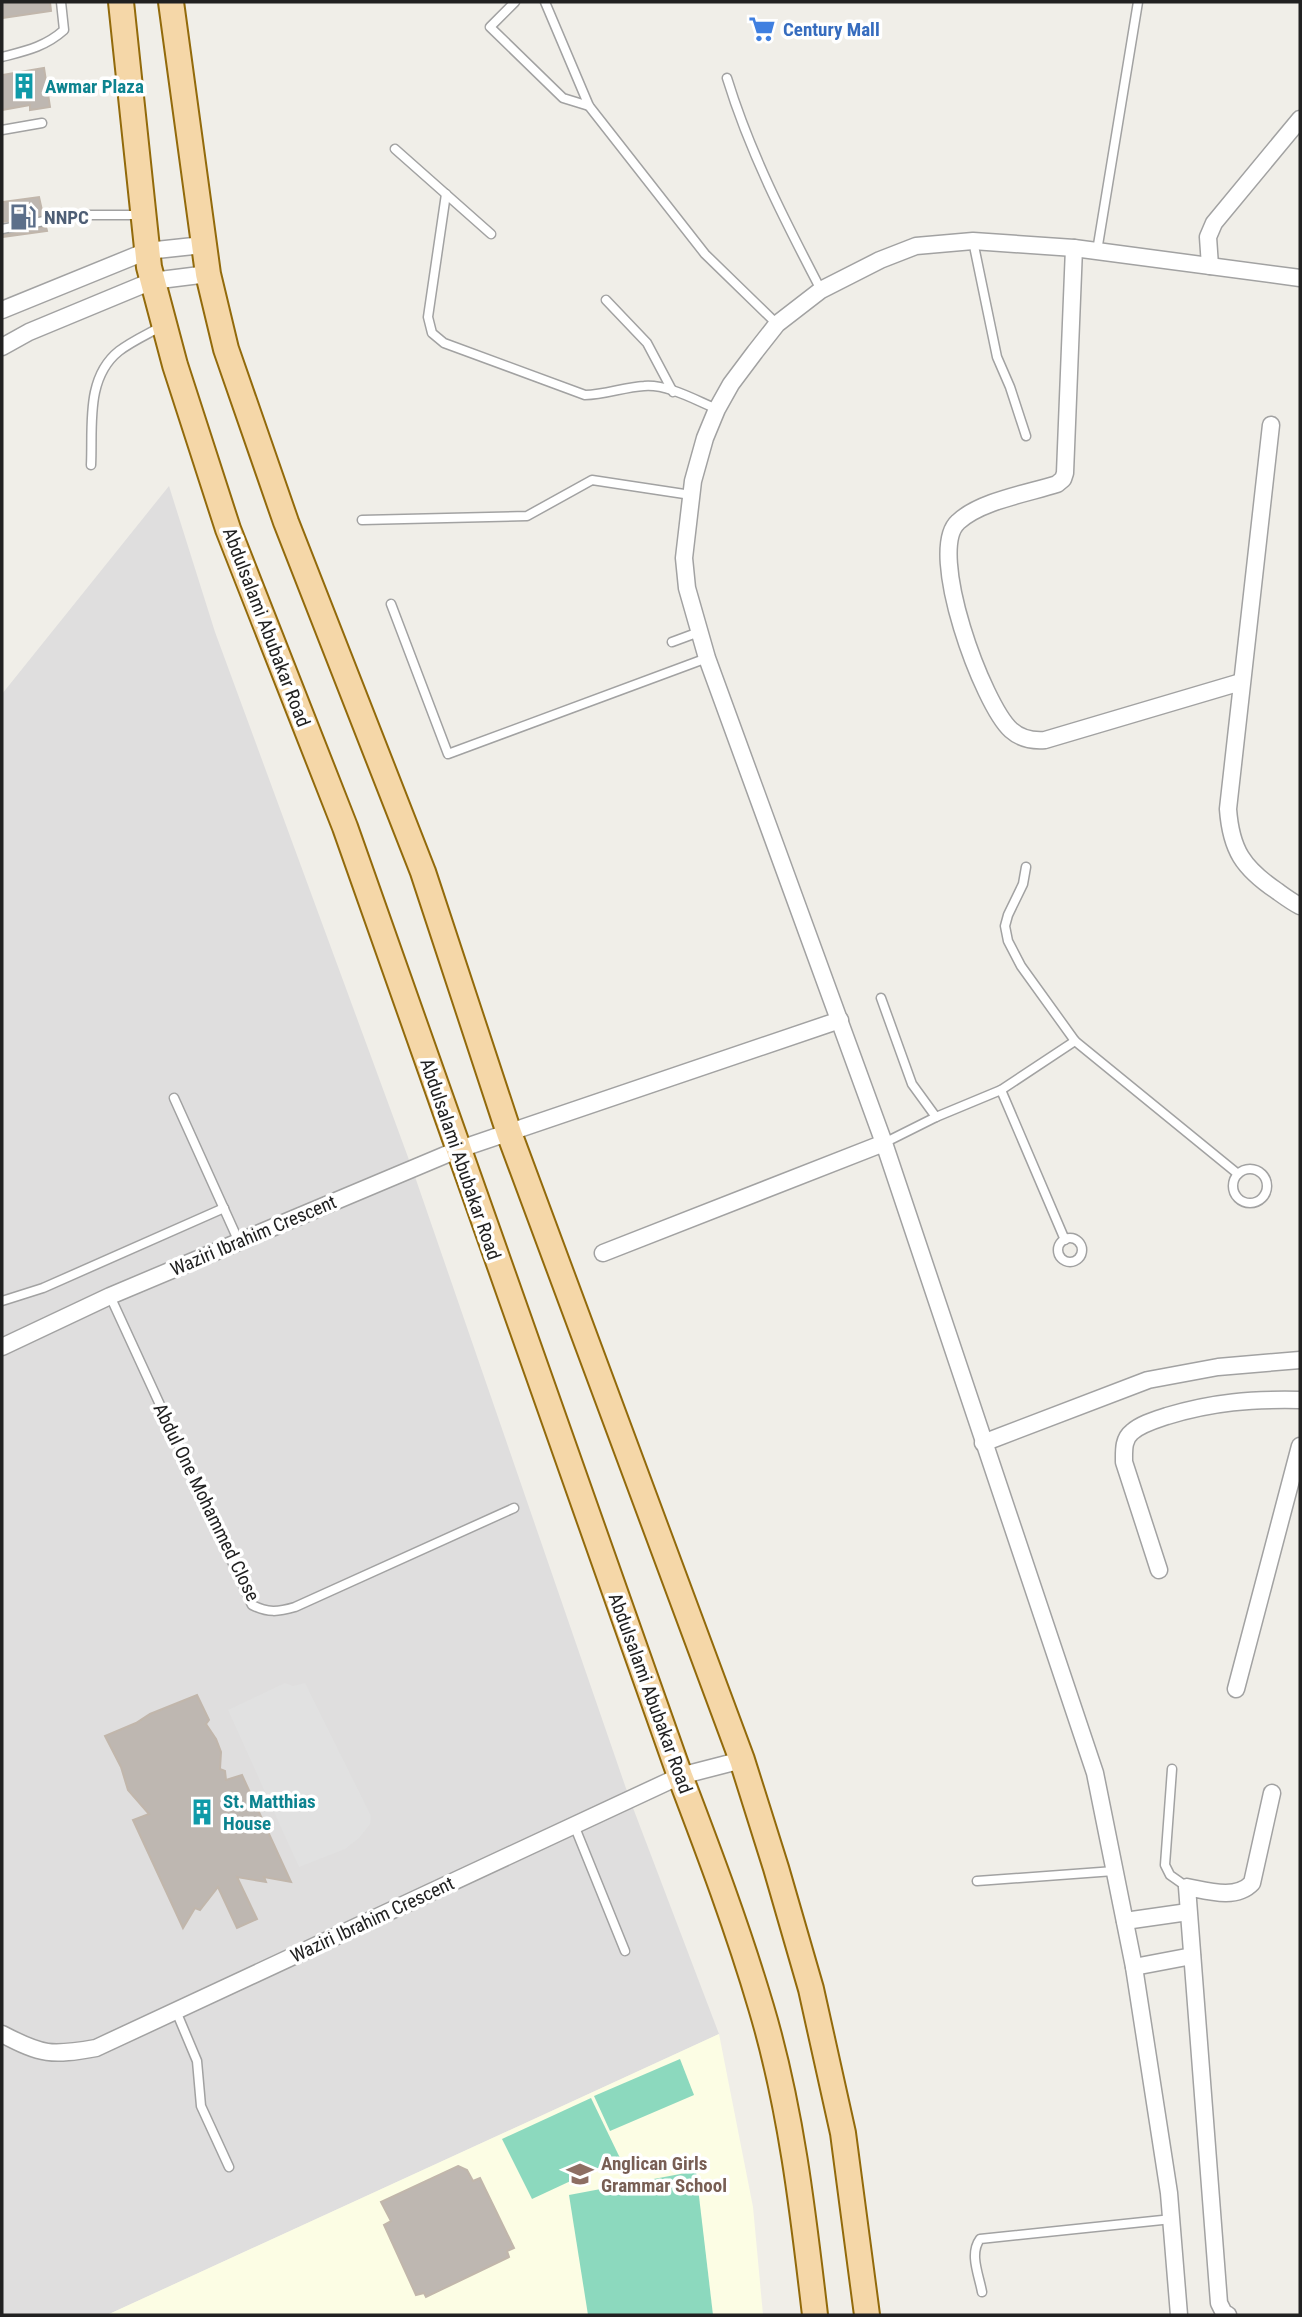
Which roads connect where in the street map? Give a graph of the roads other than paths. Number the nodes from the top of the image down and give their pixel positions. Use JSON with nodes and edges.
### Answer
{"nodes":[{"id":1,"x":61,"y":2,"type":"edge"},
{"id":2,"x":121,"y":2,"type":"edge"},
{"id":3,"x":171,"y":2,"type":"edge"},
{"id":4,"x":515,"y":2,"type":"edge"},
{"id":5,"x":545,"y":2,"type":"edge"},
{"id":6,"x":1138,"y":2,"type":"edge"},
{"id":7,"x":2,"y":57,"type":"edge"},
{"id":8,"x":727,"y":78,"type":"dead end"},
{"id":9,"x":589,"y":106,"type":"junction"},
{"id":10,"x":1300,"y":119,"type":"edge"},
{"id":11,"x":42,"y":123,"type":"dead end"},
{"id":12,"x":2,"y":130,"type":"edge"},
{"id":13,"x":395,"y":149,"type":"dead end"},
{"id":14,"x":446,"y":194,"type":"junction"},
{"id":15,"x":143,"y":215,"type":"junction"},
{"id":16,"x":2,"y":229,"type":"edge"},
{"id":17,"x":491,"y":234,"type":"dead end"},
{"id":18,"x":973,"y":241,"type":"junction"},
{"id":19,"x":203,"y":245,"type":"junction"},
{"id":20,"x":1073,"y":248,"type":"junction"},
{"id":21,"x":147,"y":251,"type":"junction"},
{"id":22,"x":1097,"y":251,"type":"junction"},
{"id":23,"x":1210,"y":266,"type":"junction"},
{"id":24,"x":208,"y":274,"type":"junction"},
{"id":25,"x":1300,"y":278,"type":"edge"},
{"id":26,"x":152,"y":281,"type":"junction"},
{"id":27,"x":821,"y":290,"type":"junction"},
{"id":28,"x":606,"y":300,"type":"dead end"},
{"id":29,"x":2,"y":310,"type":"edge"},
{"id":30,"x":164,"y":324,"type":"junction"},
{"id":31,"x":776,"y":324,"type":"junction"},
{"id":32,"x":2,"y":347,"type":"edge"},
{"id":33,"x":673,"y":392,"type":"junction"},
{"id":34,"x":717,"y":408,"type":"junction"},
{"id":35,"x":1271,"y":425,"type":"dead end"},
{"id":36,"x":1026,"y":436,"type":"dead end"},
{"id":37,"x":91,"y":465,"type":"dead end"},
{"id":38,"x":691,"y":495,"type":"junction"},
{"id":39,"x":362,"y":520,"type":"dead end"},
{"id":40,"x":391,"y":604,"type":"dead end"},
{"id":41,"x":699,"y":632,"type":"junction"},
{"id":42,"x":672,"y":642,"type":"dead end"},
{"id":43,"x":707,"y":658,"type":"junction"},
{"id":44,"x":1241,"y":682,"type":"junction"},
{"id":45,"x":1026,"y":867,"type":"dead end"},
{"id":46,"x":1300,"y":906,"type":"edge"},
{"id":47,"x":881,"y":998,"type":"dead end"},
{"id":48,"x":840,"y":1020,"type":"junction"},
{"id":49,"x":1075,"y":1041,"type":"junction"},
{"id":50,"x":1001,"y":1090,"type":"junction"},
{"id":51,"x":174,"y":1098,"type":"dead end"},
{"id":52,"x":936,"y":1117,"type":"junction"},
{"id":53,"x":509,"y":1133,"type":"junction"},
{"id":54,"x":884,"y":1143,"type":"junction"},
{"id":55,"x":457,"y":1150,"type":"junction"},
{"id":56,"x":1238,"y":1174,"type":"junction"},
{"id":57,"x":224,"y":1208,"type":"junction"},
{"id":58,"x":1065,"y":1240,"type":"dead end"},
{"id":59,"x":239,"y":1242,"type":"junction"},
{"id":60,"x":603,"y":1253,"type":"dead end"},
{"id":61,"x":110,"y":1296,"type":"junction"},
{"id":62,"x":2,"y":1301,"type":"edge"},
{"id":63,"x":2,"y":1347,"type":"edge"},
{"id":64,"x":1300,"y":1360,"type":"edge"},
{"id":65,"x":1300,"y":1399,"type":"edge"},
{"id":66,"x":983,"y":1443,"type":"junction"},
{"id":67,"x":1300,"y":1446,"type":"edge"},
{"id":68,"x":514,"y":1508,"type":"dead end"},
{"id":69,"x":1159,"y":1570,"type":"dead end"},
{"id":70,"x":1237,"y":1689,"type":"dead end"},
{"id":71,"x":742,"y":1760,"type":"junction"},
{"id":72,"x":1172,"y":1769,"type":"dead end"},
{"id":73,"x":680,"y":1776,"type":"junction"},
{"id":74,"x":1272,"y":1793,"type":"dead end"},
{"id":75,"x":574,"y":1825,"type":"junction"},
{"id":76,"x":1114,"y":1871,"type":"junction"},
{"id":77,"x":977,"y":1881,"type":"dead end"},
{"id":78,"x":1187,"y":1887,"type":"junction"},
{"id":79,"x":1188,"y":1912,"type":"junction"},
{"id":80,"x":1125,"y":1921,"type":"junction"},
{"id":81,"x":625,"y":1951,"type":"dead end"},
{"id":82,"x":1192,"y":1956,"type":"junction"},
{"id":83,"x":1134,"y":1967,"type":"junction"},
{"id":84,"x":176,"y":2011,"type":"junction"},
{"id":85,"x":2,"y":2034,"type":"edge"},
{"id":86,"x":229,"y":2167,"type":"dead end"},
{"id":87,"x":1172,"y":2218,"type":"junction"},
{"id":88,"x":982,"y":2292,"type":"dead end"},
{"id":89,"x":816,"y":2315,"type":"edge"},
{"id":90,"x":867,"y":2315,"type":"edge"},
{"id":91,"x":1179,"y":2315,"type":"edge"},
{"id":92,"x":1228,"y":2315,"type":"edge"}],
"edges":[{"from":1,"to":7,"type":"lane"},
{"from":2,"to":15,"type":"main road","name":"Abdulsalami Abubakar Road"},
{"from":3,"to":19,"type":"main road"},
{"from":4,"to":9,"type":"lane"},
{"from":5,"to":9,"type":"lane"},
{"from":6,"to":22,"type":"lane"},
{"from":8,"to":27,"type":"lane"},
{"from":9,"to":31,"type":"lane"},
{"from":10,"to":23,"type":"street"},
{"from":11,"to":12,"type":"lane"},
{"from":13,"to":14,"type":"lane"},
{"from":14,"to":17,"type":"lane"},
{"from":14,"to":33,"type":"lane"},
{"from":15,"to":16,"type":"lane"},
{"from":15,"to":21,"type":"main road","name":"Abdulsalami Abubakar Road"},
{"from":18,"to":20,"type":"street"},
{"from":18,"to":27,"type":"street"},
{"from":18,"to":36,"type":"lane"},
{"from":19,"to":21,"type":"street"},
{"from":19,"to":24,"type":"main road"},
{"from":20,"to":22,"type":"street"},
{"from":20,"to":44,"type":"street"},
{"from":21,"to":26,"type":"main road","name":"Abdulsalami Abubakar Road"},
{"from":21,"to":29,"type":"street"},
{"from":22,"to":23,"type":"street"},
{"from":23,"to":25,"type":"street"},
{"from":24,"to":26,"type":"street"},
{"from":24,"to":53,"type":"main road"},
{"from":26,"to":30,"type":"main road","name":"Abdulsalami Abubakar Road"},
{"from":26,"to":32,"type":"street"},
{"from":27,"to":31,"type":"street"},
{"from":28,"to":33,"type":"lane"},
{"from":30,"to":37,"type":"lane"},
{"from":30,"to":55,"type":"main road","name":"Abdulsalami Abubakar Road"},
{"from":31,"to":34,"type":"street"},
{"from":33,"to":34,"type":"lane"},
{"from":34,"to":38,"type":"street"},
{"from":35,"to":44,"type":"street"},
{"from":38,"to":39,"type":"lane"},
{"from":38,"to":41,"type":"street"},
{"from":40,"to":43,"type":"lane"},
{"from":41,"to":42,"type":"lane"},
{"from":41,"to":43,"type":"street"},
{"from":43,"to":48,"type":"street"},
{"from":44,"to":46,"type":"street"},
{"from":45,"to":49,"type":"lane"},
{"from":47,"to":52,"type":"lane"},
{"from":48,"to":53,"type":"street","name":"Waziri Ibrahim Crescent"},
{"from":48,"to":54,"type":"street"},
{"from":49,"to":50,"type":"lane"},
{"from":49,"to":56,"type":"lane"},
{"from":50,"to":52,"type":"lane"},
{"from":50,"to":58,"type":"lane"},
{"from":51,"to":57,"type":"lane"},
{"from":52,"to":54,"type":"lane"},
{"from":53,"to":55,"type":"street","name":"Waziri Ibrahim Crescent"},
{"from":53,"to":71,"type":"main road"},
{"from":54,"to":60,"type":"street"},
{"from":54,"to":66,"type":"street"},
{"from":55,"to":59,"type":"street","name":"Waziri Ibrahim Crescent"},
{"from":55,"to":73,"type":"main road","name":"Abdulsalami Abubakar Road"},
{"from":56,"to":56,"type":"lane"},
{"from":57,"to":59,"type":"lane"},
{"from":57,"to":62,"type":"lane"},
{"from":59,"to":61,"type":"street","name":"Waziri Ibrahim Crescent"},
{"from":61,"to":63,"type":"street","name":"Waziri Ibrahim Crescent"},
{"from":61,"to":68,"type":"lane","name":"Abdul One Mohammed Close"},
{"from":64,"to":66,"type":"street"},
{"from":65,"to":69,"type":"street"},
{"from":66,"to":76,"type":"street"},
{"from":67,"to":70,"type":"street"},
{"from":71,"to":73,"type":"street","name":"Waziri Ibrahim Crescent"},
{"from":71,"to":90,"type":"main road"},
{"from":72,"to":78,"type":"lane"},
{"from":73,"to":75,"type":"street","name":"Waziri Ibrahim Crescent"},
{"from":73,"to":89,"type":"main road","name":"Abdulsalami Abubakar Road"},
{"from":74,"to":78,"type":"street"},
{"from":75,"to":81,"type":"lane"},
{"from":75,"to":84,"type":"street","name":"Waziri Ibrahim Crescent"},
{"from":76,"to":77,"type":"lane"},
{"from":76,"to":80,"type":"street"},
{"from":78,"to":79,"type":"street"},
{"from":79,"to":80,"type":"street"},
{"from":79,"to":82,"type":"street"},
{"from":80,"to":83,"type":"street"},
{"from":82,"to":83,"type":"street"},
{"from":82,"to":92,"type":"street"},
{"from":83,"to":87,"type":"street"},
{"from":84,"to":85,"type":"street","name":"Waziri Ibrahim Crescent"},
{"from":84,"to":86,"type":"lane"},
{"from":87,"to":88,"type":"lane"},
{"from":87,"to":91,"type":"street"}]}
